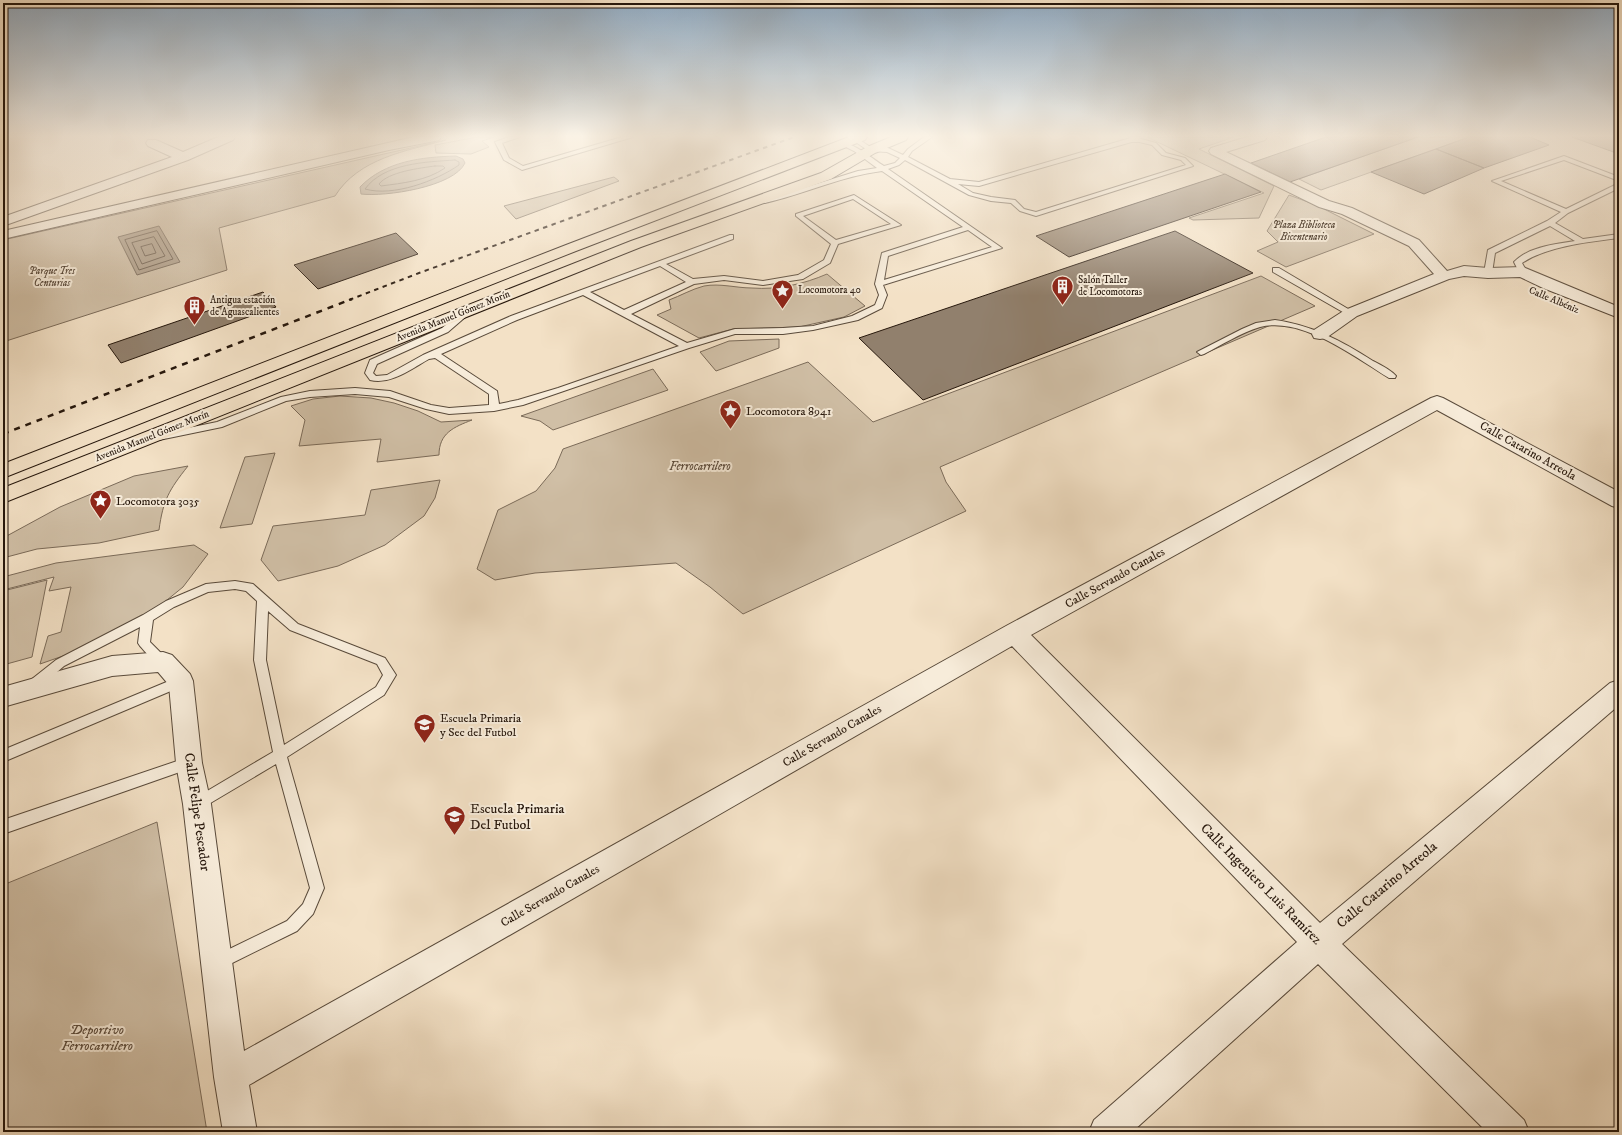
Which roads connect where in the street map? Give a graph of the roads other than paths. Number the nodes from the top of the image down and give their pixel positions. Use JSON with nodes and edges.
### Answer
{"nodes":[{"id":1,"x":92,"y":190,"type":"edge"},
{"id":2,"x":188,"y":190,"type":"edge"},
{"id":3,"x":723,"y":190,"type":"edge"},
{"id":4,"x":771,"y":190,"type":"edge"},
{"id":5,"x":787,"y":190,"type":"edge"},
{"id":6,"x":805,"y":190,"type":"edge"},
{"id":7,"x":913,"y":190,"type":"edge"},
{"id":8,"x":964,"y":190,"type":"edge"},
{"id":9,"x":1113,"y":190,"type":"edge"},
{"id":10,"x":1295,"y":190,"type":"edge"},
{"id":11,"x":1516,"y":190,"type":"edge"},
{"id":12,"x":1609,"y":190,"type":"edge"},
{"id":13,"x":740,"y":207,"type":"junction"},
{"id":14,"x":1566,"y":212,"type":"junction"},
{"id":15,"x":3,"y":222,"type":"edge"},
{"id":16,"x":1550,"y":223,"type":"junction"},
{"id":17,"x":968,"y":228,"type":"junction"},
{"id":18,"x":3,"y":235,"type":"edge"},
{"id":19,"x":1619,"y":236,"type":"edge"},
{"id":20,"x":730,"y":237,"type":"dead end"},
{"id":21,"x":1581,"y":241,"type":"junction"},
{"id":22,"x":835,"y":243,"type":"junction"},
{"id":23,"x":660,"y":263,"type":"junction"},
{"id":24,"x":1276,"y":270,"type":"dead end"},
{"id":25,"x":1524,"y":272,"type":"junction"},
{"id":26,"x":1488,"y":273,"type":"junction"},
{"id":27,"x":1444,"y":276,"type":"junction"},
{"id":28,"x":692,"y":282,"type":"junction"},
{"id":29,"x":879,"y":284,"type":"junction"},
{"id":30,"x":583,"y":292,"type":"junction"},
{"id":31,"x":1557,"y":295,"type":"junction"},
{"id":32,"x":470,"y":310,"type":"junction"},
{"id":33,"x":1350,"y":313,"type":"junction"},
{"id":34,"x":1619,"y":313,"type":"edge"},
{"id":35,"x":623,"y":314,"type":"junction"},
{"id":36,"x":1619,"y":328,"type":"edge"},
{"id":37,"x":1320,"y":334,"type":"junction"},
{"id":38,"x":686,"y":346,"type":"junction"},
{"id":39,"x":1201,"y":352,"type":"dead end"},
{"id":40,"x":433,"y":355,"type":"junction"},
{"id":41,"x":1392,"y":376,"type":"dead end"},
{"id":42,"x":1437,"y":402,"type":"joint"},
{"id":43,"x":494,"y":408,"type":"junction"},
{"id":44,"x":144,"y":440,"type":"junction"},
{"id":45,"x":3,"y":471,"type":"edge"},
{"id":46,"x":3,"y":496,"type":"edge"},
{"id":47,"x":1619,"y":501,"type":"edge"},
{"id":48,"x":263,"y":598,"type":"junction"},
{"id":49,"x":147,"y":618,"type":"junction"},
{"id":50,"x":1014,"y":633,"type":"junction"},
{"id":51,"x":172,"y":672,"type":"junction"},
{"id":52,"x":31,"y":688,"type":"junction"},
{"id":53,"x":1619,"y":690,"type":"edge"},
{"id":54,"x":3,"y":697,"type":"edge"},
{"id":55,"x":280,"y":755,"type":"junction"},
{"id":56,"x":3,"y":756,"type":"edge"},
{"id":57,"x":189,"y":763,"type":"junction"},
{"id":58,"x":197,"y":804,"type":"junction"},
{"id":59,"x":3,"y":827,"type":"edge"},
{"id":60,"x":1318,"y":943,"type":"junction"},
{"id":61,"x":217,"y":962,"type":"junction"},
{"id":62,"x":231,"y":1077,"type":"junction"},
{"id":63,"x":240,"y":1132,"type":"edge"},
{"id":64,"x":1106,"y":1132,"type":"edge"},
{"id":65,"x":1512,"y":1132,"type":"edge"}],
"edges":[{"from":1,"to":15,"type":"street"},
{"from":2,"to":18,"type":"street"},
{"from":3,"to":45,"type":"main road","name":"Avenida Manuel Gómez Morín"},
{"from":4,"to":13,"type":"main road"},
{"from":5,"to":13,"type":"main road","name":"Avenida Manuel Gómez Morín"},
{"from":6,"to":13,"type":"lane"},
{"from":7,"to":17,"type":"lane"},
{"from":8,"to":9,"type":"lane"},
{"from":10,"to":27,"type":"street"},
{"from":11,"to":14,"type":"lane"},
{"from":12,"to":14,"type":"lane"},
{"from":13,"to":32,"type":"main road","name":"Avenida Manuel Gómez Morín"},
{"from":14,"to":16,"type":"lane"},
{"from":16,"to":21,"type":"lane"},
{"from":16,"to":26,"type":"lane"},
{"from":17,"to":29,"type":"lane"},
{"from":17,"to":29,"type":"lane"},
{"from":19,"to":21,"type":"lane"},
{"from":20,"to":23,"type":"lane"},
{"from":21,"to":25,"type":"lane"},
{"from":22,"to":22,"type":"lane"},
{"from":22,"to":28,"type":"lane"},
{"from":23,"to":28,"type":"lane"},
{"from":23,"to":30,"type":"lane"},
{"from":24,"to":33,"type":"lane"},
{"from":25,"to":26,"type":"street"},
{"from":25,"to":31,"type":"street","name":"Calle Albéniz"},
{"from":26,"to":27,"type":"street"},
{"from":26,"to":31,"type":"street","name":"Calle Albéniz"},
{"from":27,"to":33,"type":"street"},
{"from":28,"to":35,"type":"lane"},
{"from":29,"to":38,"type":"lane"},
{"from":30,"to":35,"type":"lane"},
{"from":30,"to":40,"type":"lane"},
{"from":31,"to":34,"type":"street","name":"Calle Albéniz"},
{"from":31,"to":36,"type":"street","name":"Calle Albéniz"},
{"from":32,"to":40,"type":"lane"},
{"from":32,"to":44,"type":"main road","name":"Avenida Manuel Gómez Morín"},
{"from":33,"to":37,"type":"street"},
{"from":35,"to":38,"type":"lane"},
{"from":37,"to":39,"type":"lane"},
{"from":37,"to":41,"type":"lane"},
{"from":38,"to":43,"type":"lane"},
{"from":40,"to":43,"type":"lane"},
{"from":42,"to":47,"type":"street","name":"Calle Catarino Arreola"},
{"from":42,"to":50,"type":"street","name":"Calle Servando Canales"},
{"from":43,"to":44,"type":"lane"},
{"from":44,"to":46,"type":"main road","name":"Avenida Manuel Gómez Morín"},
{"from":48,"to":49,"type":"lane"},
{"from":48,"to":55,"type":"lane"},
{"from":48,"to":55,"type":"lane"},
{"from":49,"to":51,"type":"lane"},
{"from":49,"to":52,"type":"lane"},
{"from":50,"to":60,"type":"street","name":"Calle Ingeniero Luis Ramírez"},
{"from":50,"to":62,"type":"street","name":"Calle Servando Canales"},
{"from":51,"to":52,"type":"street"},
{"from":51,"to":56,"type":"lane"},
{"from":51,"to":57,"type":"street","name":"Calle Felipe Pescador"},
{"from":52,"to":54,"type":"street"},
{"from":53,"to":60,"type":"street","name":"Calle Catarino Arreola"},
{"from":55,"to":58,"type":"lane"},
{"from":55,"to":61,"type":"lane"},
{"from":57,"to":58,"type":"street","name":"Calle Felipe Pescador"},
{"from":57,"to":59,"type":"lane"},
{"from":58,"to":61,"type":"street","name":"Calle Felipe Pescador"},
{"from":60,"to":64,"type":"street","name":"Calle Catarino Arreola"},
{"from":60,"to":65,"type":"street","name":"Calle Ingeniero Luis Ramírez"},
{"from":61,"to":62,"type":"street","name":"Calle Felipe Pescador"},
{"from":62,"to":63,"type":"street","name":"Calle Felipe Pescador"}]}
